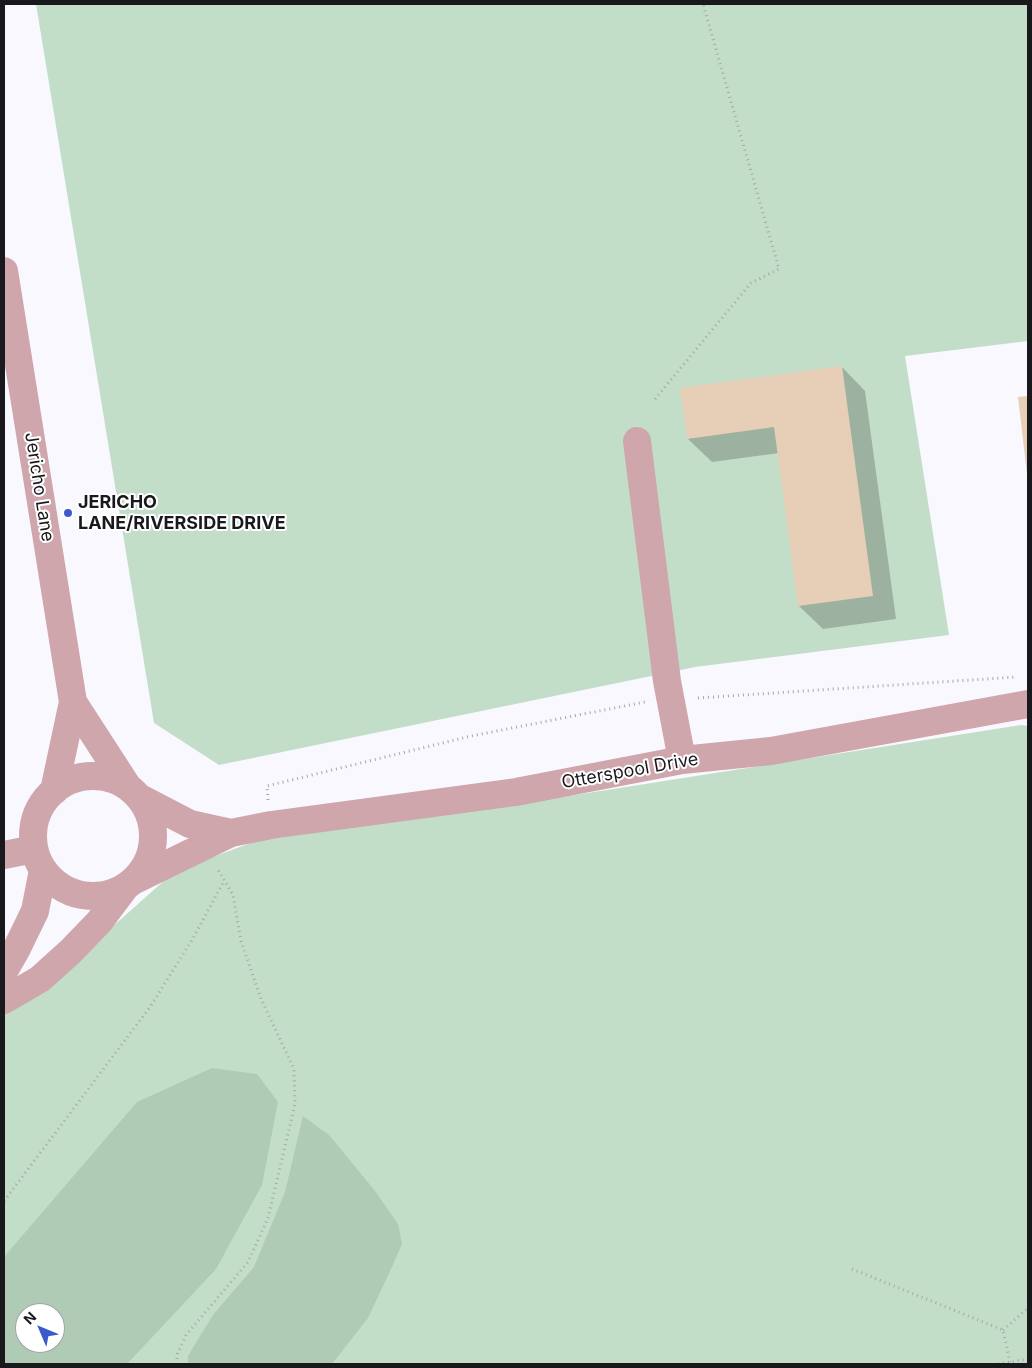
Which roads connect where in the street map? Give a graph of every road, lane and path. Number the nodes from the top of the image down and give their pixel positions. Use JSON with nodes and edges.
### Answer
{"nodes":[{"id":1,"x":703,"y":4,"type":"edge"},
{"id":2,"x":4,"y":271,"type":"edge"},
{"id":3,"x":655,"y":399,"type":"dead end"},
{"id":4,"x":637,"y":441,"type":"dead end"},
{"id":5,"x":1018,"y":676,"type":"dead end"},
{"id":6,"x":671,"y":697,"type":"junction"},
{"id":7,"x":73,"y":702,"type":"junction"},
{"id":8,"x":1028,"y":704,"type":"edge"},
{"id":9,"x":682,"y":760,"type":"junction"},
{"id":10,"x":54,"y":791,"type":"junction"},
{"id":11,"x":134,"y":793,"type":"junction"},
{"id":12,"x":271,"y":825,"type":"junction"},
{"id":13,"x":231,"y":833,"type":"junction"},
{"id":14,"x":205,"y":846,"type":"junction"},
{"id":15,"x":4,"y":855,"type":"edge"},
{"id":16,"x":39,"y":860,"type":"junction"},
{"id":17,"x":224,"y":881,"type":"junction"},
{"id":18,"x":130,"y":883,"type":"junction"},
{"id":19,"x":4,"y":971,"type":"edge"},
{"id":20,"x":4,"y":1000,"type":"edge"},
{"id":21,"x":4,"y":1201,"type":"edge"},
{"id":22,"x":852,"y":1269,"type":"dead end"},
{"id":23,"x":1028,"y":1308,"type":"edge"},
{"id":24,"x":1003,"y":1330,"type":"junction"},
{"id":25,"x":1028,"y":1358,"type":"edge"},
{"id":26,"x":1010,"y":1362,"type":"junction"},
{"id":27,"x":177,"y":1364,"type":"edge"},
{"id":28,"x":998,"y":1364,"type":"edge"}],
"edges":[{"from":1,"to":3,"type":"path"},
{"from":2,"to":7,"type":"street","name":"Jericho Lane"},
{"from":4,"to":6,"type":"street"},
{"from":5,"to":6,"type":"path"},
{"from":6,"to":9,"type":"street"},
{"from":6,"to":12,"type":"path"},
{"from":7,"to":10,"type":"street","name":"Jericho Lane"},
{"from":7,"to":11,"type":"street","name":"Jericho Lane"},
{"from":8,"to":9,"type":"street","name":"Otterspool Drive"},
{"from":9,"to":12,"type":"street","name":"Otterspool Drive"},
{"from":10,"to":11,"type":"street"},
{"from":10,"to":16,"type":"street"},
{"from":11,"to":13,"type":"street","name":"Otterspool Drive"},
{"from":11,"to":18,"type":"street"},
{"from":12,"to":13,"type":"street","name":"Otterspool Drive"},
{"from":13,"to":14,"type":"street","name":"Otterspool Drive"},
{"from":14,"to":17,"type":"path"},
{"from":14,"to":18,"type":"street","name":"Otterspool Drive"},
{"from":15,"to":16,"type":"street"},
{"from":16,"to":18,"type":"street"},
{"from":16,"to":19,"type":"street"},
{"from":17,"to":21,"type":"path"},
{"from":17,"to":27,"type":"path"},
{"from":18,"to":20,"type":"street"},
{"from":22,"to":24,"type":"path"},
{"from":23,"to":24,"type":"path"},
{"from":24,"to":26,"type":"path"},
{"from":25,"to":26,"type":"path"},
{"from":26,"to":28,"type":"path"}]}
